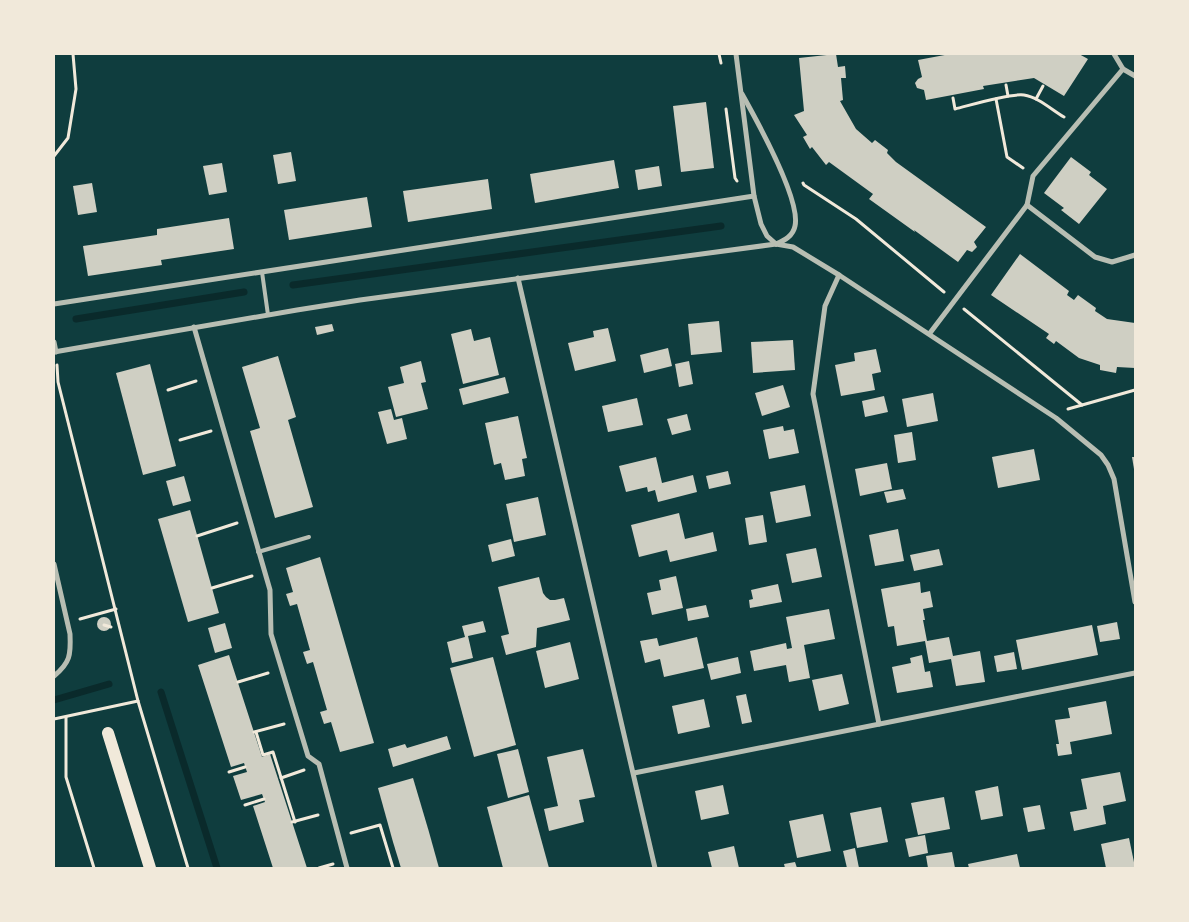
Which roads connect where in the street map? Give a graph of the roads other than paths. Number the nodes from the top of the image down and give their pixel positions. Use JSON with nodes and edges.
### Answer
{"nodes":[{"id":1,"x":736,"y":54,"type":"edge"},
{"id":2,"x":1114,"y":54,"type":"edge"},
{"id":3,"x":1124,"y":69,"type":"junction"},
{"id":4,"x":1135,"y":76,"type":"edge"},
{"id":5,"x":740,"y":91,"type":"junction"},
{"id":6,"x":754,"y":196,"type":"junction"},
{"id":7,"x":1027,"y":205,"type":"junction"},
{"id":8,"x":776,"y":244,"type":"junction"},
{"id":9,"x":1135,"y":255,"type":"edge"},
{"id":10,"x":262,"y":272,"type":"junction"},
{"id":11,"x":839,"y":275,"type":"junction"},
{"id":12,"x":518,"y":278,"type":"junction"},
{"id":13,"x":54,"y":304,"type":"edge"},
{"id":14,"x":268,"y":315,"type":"junction"},
{"id":15,"x":194,"y":327,"type":"junction"},
{"id":16,"x":930,"y":334,"type":"junction"},
{"id":17,"x":54,"y":342,"type":"edge"},
{"id":18,"x":55,"y":352,"type":"edge"},
{"id":19,"x":310,"y":537,"type":"dead end"},
{"id":20,"x":258,"y":552,"type":"junction"},
{"id":21,"x":54,"y":564,"type":"edge"},
{"id":22,"x":1133,"y":576,"type":"edge"},
{"id":23,"x":1135,"y":602,"type":"edge"},
{"id":24,"x":1135,"y":673,"type":"edge"},
{"id":25,"x":54,"y":676,"type":"edge"},
{"id":26,"x":879,"y":724,"type":"junction"},
{"id":27,"x":108,"y":733,"type":"dead end"},
{"id":28,"x":634,"y":773,"type":"junction"},
{"id":29,"x":150,"y":868,"type":"edge"},
{"id":30,"x":347,"y":868,"type":"edge"},
{"id":31,"x":655,"y":868,"type":"edge"}],
"edges":[{"from":1,"to":5,"type":"street"},
{"from":2,"to":3,"type":"street"},
{"from":3,"to":4,"type":"street"},
{"from":3,"to":7,"type":"street"},
{"from":5,"to":6,"type":"street"},
{"from":5,"to":8,"type":"street"},
{"from":6,"to":8,"type":"street"},
{"from":6,"to":10,"type":"street"},
{"from":7,"to":9,"type":"street"},
{"from":7,"to":16,"type":"street"},
{"from":8,"to":11,"type":"street"},
{"from":8,"to":12,"type":"street"},
{"from":10,"to":13,"type":"street"},
{"from":10,"to":14,"type":"lane"},
{"from":11,"to":16,"type":"street"},
{"from":11,"to":26,"type":"street"},
{"from":12,"to":14,"type":"street"},
{"from":12,"to":28,"type":"street"},
{"from":14,"to":15,"type":"street"},
{"from":15,"to":18,"type":"street"},
{"from":15,"to":20,"type":"street"},
{"from":16,"to":22,"type":"street"},
{"from":17,"to":18,"type":"street"},
{"from":19,"to":20,"type":"lane"},
{"from":20,"to":30,"type":"street"},
{"from":21,"to":25,"type":"street"},
{"from":22,"to":23,"type":"street"},
{"from":24,"to":26,"type":"street"},
{"from":26,"to":28,"type":"street"},
{"from":27,"to":29,"type":"main road"},
{"from":28,"to":31,"type":"street"}]}
